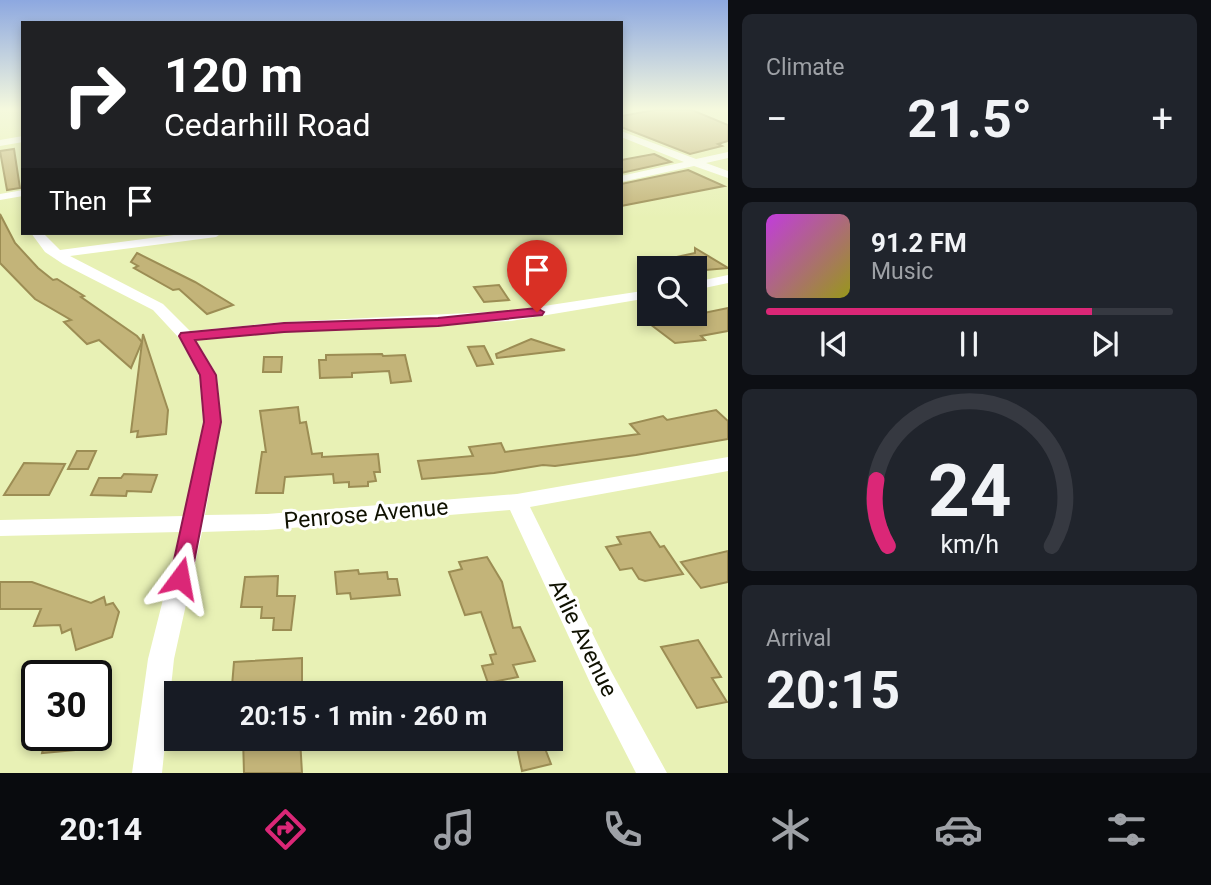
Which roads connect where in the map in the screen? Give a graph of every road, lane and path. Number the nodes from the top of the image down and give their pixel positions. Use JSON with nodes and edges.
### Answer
{"nodes":[{"id":1,"x":653,"y":146,"type":"edge"},
{"id":2,"x":728,"y":155,"type":"edge"},
{"id":3,"x":697,"y":163,"type":"junction"},
{"id":4,"x":728,"y":175,"type":"edge"},
{"id":5,"x":623,"y":179,"type":"edge"},
{"id":6,"x":21,"y":193,"type":"edge"},
{"id":7,"x":0,"y":197,"type":"edge"},
{"id":8,"x":39,"y":235,"type":"edge"},
{"id":9,"x":201,"y":235,"type":"edge"},
{"id":10,"x":59,"y":254,"type":"junction"},
{"id":11,"x":728,"y":279,"type":"edge"},
{"id":12,"x":707,"y":283,"type":"edge"},
{"id":13,"x":637,"y":297,"type":"edge"},
{"id":14,"x":186,"y":336,"type":"junction"},
{"id":15,"x":728,"y":464,"type":"edge"},
{"id":16,"x":517,"y":502,"type":"junction"},
{"id":17,"x":193,"y":524,"type":"junction"},
{"id":18,"x":0,"y":527,"type":"edge"},
{"id":19,"x":147,"y":773,"type":"edge"},
{"id":20,"x":652,"y":773,"type":"edge"}],
"edges":[{"from":1,"to":3,"type":"street"},
{"from":2,"to":3,"type":"street"},
{"from":3,"to":4,"type":"street"},
{"from":3,"to":5,"type":"street"},
{"from":6,"to":7,"type":"street"},
{"from":8,"to":10,"type":"street"},
{"from":9,"to":10,"type":"street"},
{"from":10,"to":14,"type":"street"},
{"from":11,"to":12,"type":"street"},
{"from":13,"to":14,"type":"street"},
{"from":14,"to":17,"type":"street"},
{"from":15,"to":16,"type":"street","name":"Penrose Avenue"},
{"from":16,"to":17,"type":"street","name":"Penrose Avenue"},
{"from":16,"to":20,"type":"street","name":"Arlie Avenue"},
{"from":17,"to":18,"type":"street","name":"Penrose Avenue"},
{"from":17,"to":19,"type":"street"}]}
